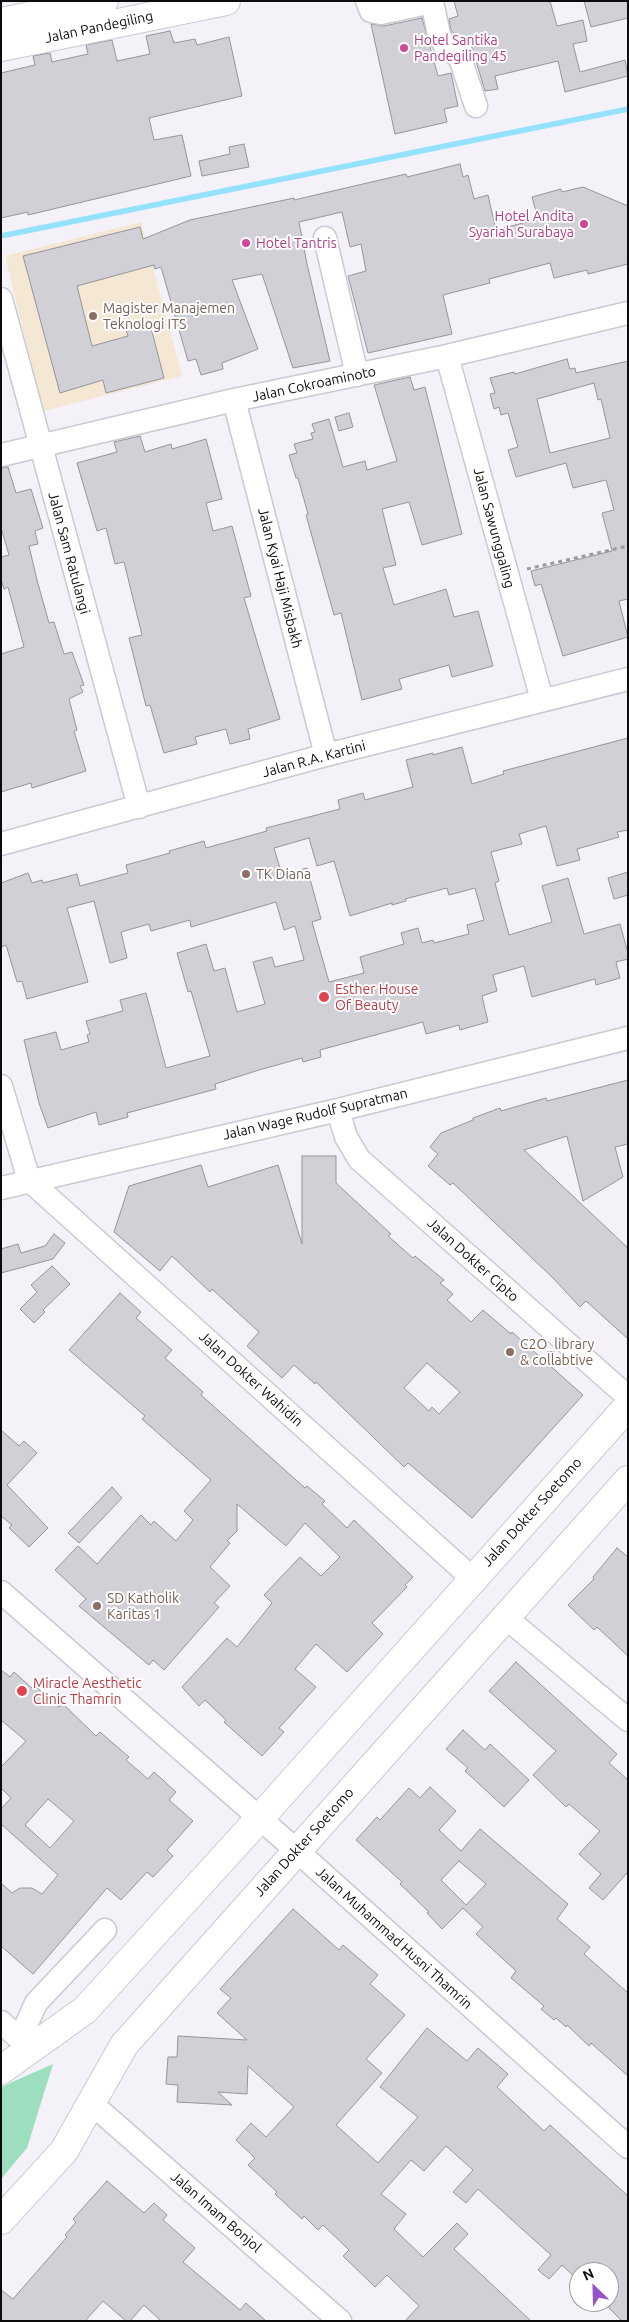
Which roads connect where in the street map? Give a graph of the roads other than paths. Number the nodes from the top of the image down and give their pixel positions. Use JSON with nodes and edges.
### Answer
{"nodes":[{"id":1,"x":104,"y":1,"type":"edge"},
{"id":2,"x":226,"y":1,"type":"edge"},
{"id":3,"x":367,"y":1,"type":"edge"},
{"id":4,"x":432,"y":2,"type":"edge"},
{"id":5,"x":28,"y":9,"type":"edge"},
{"id":6,"x":1,"y":22,"type":"edge"},
{"id":7,"x":1,"y":47,"type":"edge"},
{"id":8,"x":476,"y":106,"type":"dead end"},
{"id":9,"x":325,"y":238,"type":"dead end"},
{"id":10,"x":1,"y":300,"type":"edge"},
{"id":11,"x":628,"y":313,"type":"edge"},
{"id":12,"x":446,"y":356,"type":"junction"},
{"id":13,"x":357,"y":375,"type":"junction"},
{"id":14,"x":234,"y":400,"type":"junction"},
{"id":15,"x":39,"y":446,"type":"junction"},
{"id":16,"x":1,"y":455,"type":"edge"},
{"id":17,"x":628,"y":679,"type":"edge"},
{"id":18,"x":542,"y":700,"type":"junction"},
{"id":19,"x":326,"y":755,"type":"junction"},
{"id":20,"x":139,"y":807,"type":"junction"},
{"id":21,"x":1,"y":844,"type":"edge"},
{"id":22,"x":628,"y":1038,"type":"edge"},
{"id":23,"x":1,"y":1086,"type":"edge"},
{"id":24,"x":338,"y":1110,"type":"junction"},
{"id":25,"x":29,"y":1180,"type":"junction"},
{"id":26,"x":1,"y":1188,"type":"edge"},
{"id":27,"x":628,"y":1398,"type":"edge"},
{"id":28,"x":628,"y":1406,"type":"edge"},
{"id":29,"x":628,"y":1480,"type":"edge"},
{"id":30,"x":472,"y":1578,"type":"junction"},
{"id":31,"x":1,"y":1592,"type":"edge"},
{"id":32,"x":504,"y":1616,"type":"junction"},
{"id":33,"x":628,"y":1720,"type":"edge"},
{"id":34,"x":259,"y":1819,"type":"junction"},
{"id":35,"x":296,"y":1850,"type":"junction"},
{"id":36,"x":105,"y":1930,"type":"dead end"},
{"id":37,"x":1,"y":2022,"type":"edge"},
{"id":38,"x":25,"y":2044,"type":"junction"},
{"id":39,"x":1,"y":2070,"type":"edge"},
{"id":40,"x":92,"y":2103,"type":"junction"},
{"id":41,"x":628,"y":2147,"type":"edge"},
{"id":42,"x":1,"y":2220,"type":"edge"},
{"id":43,"x":340,"y":2321,"type":"edge"}],
"edges":[{"from":1,"to":5,"type":"main road","name":"Jalan Pandegiling"},
{"from":2,"to":7,"type":"main road","name":"Jalan Pandegiling"},
{"from":3,"to":4,"type":"street"},
{"from":4,"to":8,"type":"street"},
{"from":5,"to":6,"type":"main road","name":"Jalan Pandegiling"},
{"from":9,"to":13,"type":"street"},
{"from":10,"to":15,"type":"street","name":"Jalan Sam Ratulangi"},
{"from":11,"to":12,"type":"street","name":"Jalan Cokroaminoto"},
{"from":12,"to":13,"type":"street","name":"Jalan Cokroaminoto"},
{"from":12,"to":18,"type":"street","name":"Jalan Sawunggaling"},
{"from":13,"to":14,"type":"street","name":"Jalan Cokroaminoto"},
{"from":14,"to":15,"type":"street","name":"Jalan Cokroaminoto"},
{"from":14,"to":19,"type":"street","name":"Jalan Kyai Haji Misbakh"},
{"from":15,"to":16,"type":"street","name":"Jalan Cokroaminoto"},
{"from":15,"to":20,"type":"street","name":"Jalan Sam Ratulangi"},
{"from":17,"to":18,"type":"street","name":"Jalan R.A. Kartini"},
{"from":18,"to":19,"type":"street","name":"Jalan R.A. Kartini"},
{"from":19,"to":20,"type":"street","name":"Jalan R.A. Kartini"},
{"from":20,"to":21,"type":"street","name":"Jalan R.A. Kartini"},
{"from":22,"to":24,"type":"street","name":"Jalan Wage Rudolf Supratman"},
{"from":23,"to":25,"type":"street"},
{"from":24,"to":25,"type":"street","name":"Jalan Wage Rudolf Supratman"},
{"from":24,"to":27,"type":"street","name":"Jalan Dokter Cipto"},
{"from":25,"to":26,"type":"street","name":"Jalan Wage Rudolf Supratman"},
{"from":25,"to":30,"type":"street","name":"Jalan Dokter Wahidin"},
{"from":28,"to":30,"type":"main road","name":"Jalan Dokter Soetomo"},
{"from":29,"to":32,"type":"main road","name":"Jalan Dokter Soetomo"},
{"from":30,"to":34,"type":"main road","name":"Jalan Dokter Soetomo"},
{"from":31,"to":34,"type":"street","name":"Jalan Muhammad Husni Thamrin"},
{"from":32,"to":33,"type":"street"},
{"from":32,"to":35,"type":"main road","name":"Jalan Dokter Soetomo"},
{"from":34,"to":35,"type":"street","name":"Jalan Muhammad Husni Thamrin"},
{"from":34,"to":38,"type":"main road","name":"Jalan Dokter Soetomo"},
{"from":35,"to":40,"type":"main road","name":"Jalan Dokter Soetomo"},
{"from":35,"to":41,"type":"street","name":"Jalan Muhammad Husni Thamrin"},
{"from":36,"to":38,"type":"street"},
{"from":37,"to":38,"type":"street"},
{"from":38,"to":39,"type":"main road","name":"Jalan Dokter Soetomo"},
{"from":40,"to":42,"type":"main road","name":"Jalan Dokter Soetomo"},
{"from":40,"to":43,"type":"street","name":"Jalan Imam Bonjol"}]}
